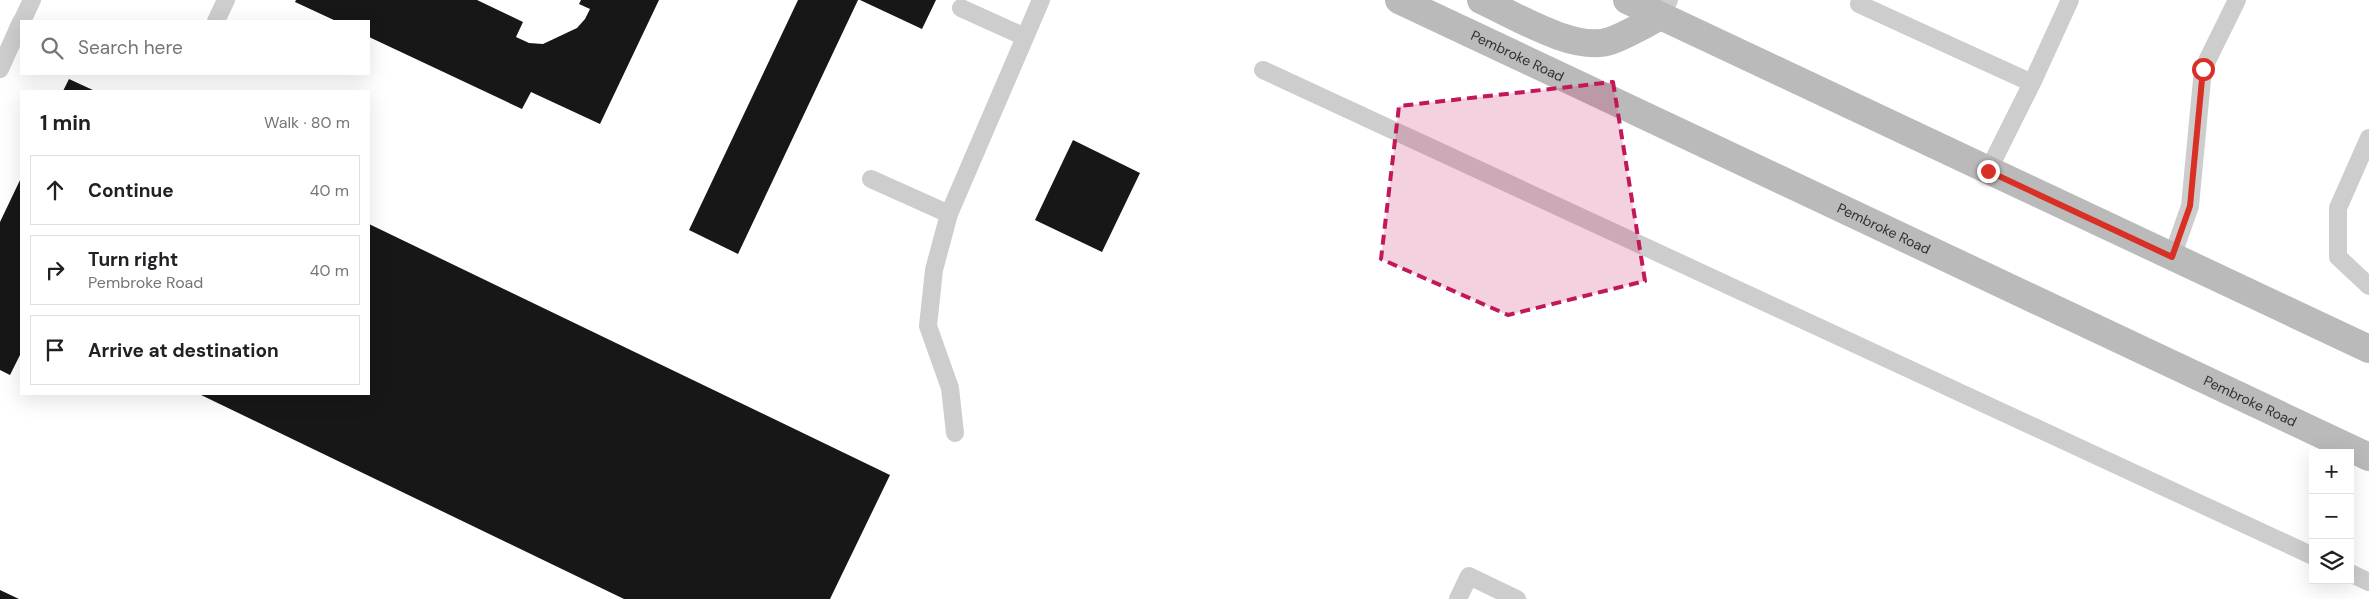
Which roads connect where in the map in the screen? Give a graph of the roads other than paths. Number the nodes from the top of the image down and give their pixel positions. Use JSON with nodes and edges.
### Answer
{"nodes":[{"id":1,"x":32,"y":0,"type":"edge"},
{"id":2,"x":226,"y":0,"type":"edge"},
{"id":3,"x":1041,"y":0,"type":"edge"},
{"id":4,"x":1399,"y":0,"type":"edge"},
{"id":5,"x":1481,"y":0,"type":"edge"},
{"id":6,"x":1627,"y":0,"type":"edge"},
{"id":7,"x":2070,"y":0,"type":"edge"},
{"id":8,"x":2236,"y":0,"type":"edge"},
{"id":9,"x":1859,"y":4,"type":"dead end"},
{"id":10,"x":961,"y":8,"type":"dead end"},
{"id":11,"x":1665,"y":8,"type":"edge"},
{"id":12,"x":22,"y":20,"type":"edge"},
{"id":13,"x":216,"y":20,"type":"edge"},
{"id":14,"x":20,"y":24,"type":"edge"},
{"id":15,"x":1025,"y":37,"type":"junction"},
{"id":16,"x":0,"y":69,"type":"edge"},
{"id":17,"x":1264,"y":70,"type":"dead end"},
{"id":18,"x":2032,"y":83,"type":"junction"},
{"id":19,"x":2369,"y":138,"type":"edge"},
{"id":20,"x":1988,"y":171,"type":"junction"},
{"id":21,"x":871,"y":179,"type":"dead end"},
{"id":22,"x":949,"y":214,"type":"junction"},
{"id":23,"x":2172,"y":257,"type":"junction"},
{"id":24,"x":2369,"y":286,"type":"edge"},
{"id":25,"x":2369,"y":349,"type":"edge"},
{"id":26,"x":955,"y":433,"type":"dead end"},
{"id":27,"x":2369,"y":457,"type":"edge"},
{"id":28,"x":2309,"y":554,"type":"edge"},
{"id":29,"x":2354,"y":576,"type":"edge"},
{"id":30,"x":2369,"y":582,"type":"edge"},
{"id":31,"x":1458,"y":599,"type":"edge"},
{"id":32,"x":1517,"y":599,"type":"edge"}],
"edges":[{"from":1,"to":12,"type":"lane"},
{"from":2,"to":13,"type":"lane"},
{"from":3,"to":15,"type":"lane"},
{"from":4,"to":27,"type":"main road","name":"Pembroke Road"},
{"from":5,"to":11,"type":"main road"},
{"from":6,"to":11,"type":"main road"},
{"from":7,"to":18,"type":"lane"},
{"from":8,"to":23,"type":"lane"},
{"from":9,"to":18,"type":"lane"},
{"from":10,"to":15,"type":"lane"},
{"from":11,"to":20,"type":"main road"},
{"from":14,"to":16,"type":"lane"},
{"from":15,"to":22,"type":"lane"},
{"from":17,"to":28,"type":"lane"},
{"from":18,"to":20,"type":"lane"},
{"from":19,"to":24,"type":"lane"},
{"from":20,"to":23,"type":"main road"},
{"from":21,"to":22,"type":"lane"},
{"from":22,"to":26,"type":"lane"},
{"from":23,"to":25,"type":"main road"},
{"from":29,"to":30,"type":"lane"},
{"from":31,"to":32,"type":"lane"}]}
